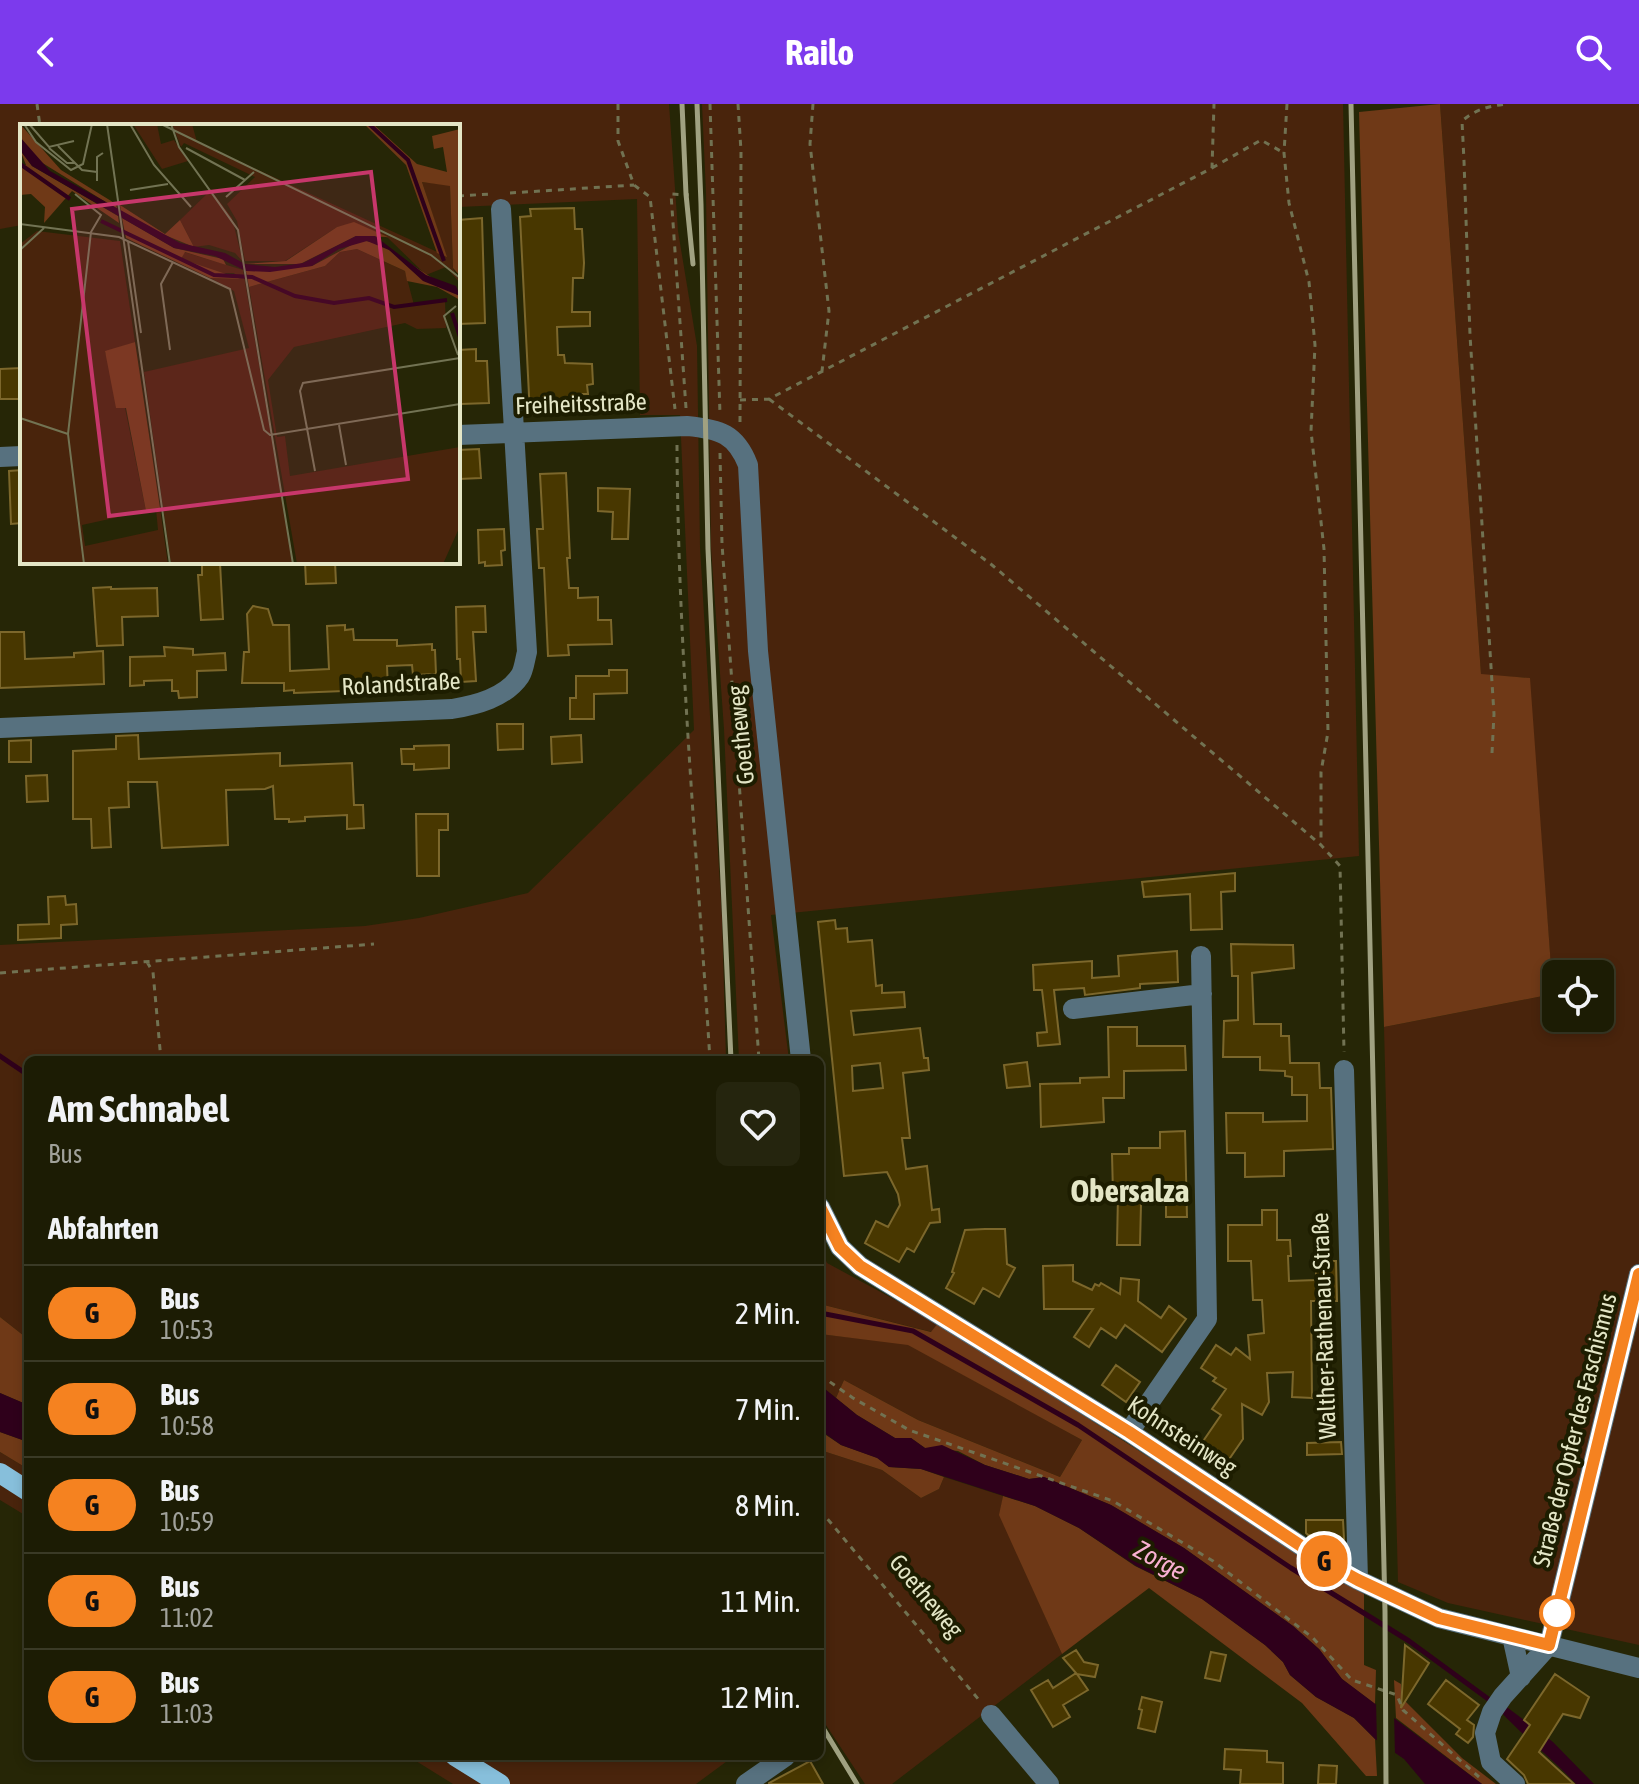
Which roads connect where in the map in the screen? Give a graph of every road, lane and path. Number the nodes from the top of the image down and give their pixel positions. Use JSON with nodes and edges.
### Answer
{"nodes":[{"id":1,"x":37,"y":104,"type":"edge"},
{"id":2,"x":618,"y":104,"type":"edge"},
{"id":3,"x":710,"y":104,"type":"edge"},
{"id":4,"x":738,"y":104,"type":"edge"},
{"id":5,"x":813,"y":104,"type":"edge"},
{"id":6,"x":1214,"y":104,"type":"edge"},
{"id":7,"x":1287,"y":104,"type":"edge"},
{"id":8,"x":1507,"y":104,"type":"edge"},
{"id":9,"x":40,"y":124,"type":"edge"},
{"id":10,"x":1284,"y":153,"type":"junction"},
{"id":11,"x":1212,"y":168,"type":"junction"},
{"id":12,"x":634,"y":185,"type":"junction"},
{"id":13,"x":689,"y":195,"type":"dead end"},
{"id":14,"x":460,"y":196,"type":"edge"},
{"id":15,"x":501,"y":209,"type":"dead end"},
{"id":16,"x":822,"y":372,"type":"junction"},
{"id":17,"x":769,"y":399,"type":"junction"},
{"id":18,"x":697,"y":428,"type":"junction"},
{"id":19,"x":515,"y":433,"type":"junction"},
{"id":20,"x":460,"y":435,"type":"edge"},
{"id":21,"x":20,"y":456,"type":"edge"},
{"id":22,"x":0,"y":457,"type":"edge"},
{"id":23,"x":0,"y":728,"type":"edge"},
{"id":24,"x":1492,"y":753,"type":"dead end"},
{"id":25,"x":1321,"y":845,"type":"junction"},
{"id":26,"x":374,"y":944,"type":"dead end"},
{"id":27,"x":1201,"y":956,"type":"dead end"},
{"id":28,"x":147,"y":961,"type":"junction"},
{"id":29,"x":0,"y":973,"type":"edge"},
{"id":30,"x":1202,"y":994,"type":"junction"},
{"id":31,"x":1073,"y":1009,"type":"dead end"},
{"id":32,"x":161,"y":1056,"type":"edge"},
{"id":33,"x":710,"y":1056,"type":"edge"},
{"id":34,"x":759,"y":1056,"type":"edge"},
{"id":35,"x":801,"y":1056,"type":"edge"},
{"id":36,"x":1344,"y":1070,"type":"joint"},
{"id":37,"x":824,"y":1215,"type":"edge"},
{"id":38,"x":1639,"y":1274,"type":"edge"},
{"id":39,"x":824,"y":1378,"type":"edge"},
{"id":40,"x":1129,"y":1432,"type":"junction"},
{"id":41,"x":0,"y":1473,"type":"edge"},
{"id":42,"x":24,"y":1488,"type":"edge"},
{"id":43,"x":824,"y":1515,"type":"edge"},
{"id":44,"x":1358,"y":1580,"type":"junction"},
{"id":45,"x":1512,"y":1636,"type":"junction"},
{"id":46,"x":1549,"y":1645,"type":"junction"},
{"id":47,"x":1639,"y":1668,"type":"edge"},
{"id":48,"x":1521,"y":1677,"type":"junction"},
{"id":49,"x":991,"y":1715,"type":"joint"},
{"id":50,"x":461,"y":1760,"type":"edge"},
{"id":51,"x":780,"y":1760,"type":"edge"},
{"id":52,"x":1491,"y":1762,"type":"junction"},
{"id":53,"x":500,"y":1784,"type":"edge"},
{"id":54,"x":746,"y":1784,"type":"edge"},
{"id":55,"x":1049,"y":1784,"type":"edge"},
{"id":56,"x":1515,"y":1784,"type":"edge"}],
"edges":[{"from":1,"to":9,"type":"path"},
{"from":2,"to":12,"type":"path"},
{"from":3,"to":18,"type":"path"},
{"from":4,"to":17,"type":"path"},
{"from":5,"to":16,"type":"path"},
{"from":6,"to":11,"type":"path"},
{"from":7,"to":10,"type":"path"},
{"from":8,"to":24,"type":"path"},
{"from":10,"to":11,"type":"path"},
{"from":10,"to":25,"type":"path"},
{"from":11,"to":16,"type":"path"},
{"from":12,"to":14,"type":"path"},
{"from":12,"to":18,"type":"path"},
{"from":13,"to":18,"type":"path"},
{"from":15,"to":19,"type":"street","name":"Rolandstraße"},
{"from":16,"to":17,"type":"path"},
{"from":17,"to":25,"type":"path"},
{"from":18,"to":19,"type":"street","name":"Freiheitsstraße"},
{"from":18,"to":33,"type":"path"},
{"from":18,"to":34,"type":"path"},
{"from":18,"to":35,"type":"street","name":"Goetheweg"},
{"from":19,"to":20,"type":"street","name":"Freiheitsstraße"},
{"from":19,"to":23,"type":"street","name":"Rolandstraße"},
{"from":21,"to":22,"type":"street"},
{"from":25,"to":36,"type":"path"},
{"from":26,"to":28,"type":"path"},
{"from":27,"to":30,"type":"street"},
{"from":28,"to":29,"type":"path"},
{"from":28,"to":32,"type":"path"},
{"from":30,"to":31,"type":"street"},
{"from":30,"to":40,"type":"street"},
{"from":36,"to":44,"type":"street","name":"Walther-Rathenau-Straße"},
{"from":37,"to":40,"type":"street","name":"Kohnsteinweg"},
{"from":38,"to":46,"type":"street","name":"Straße der Opfer des Faschismus"},
{"from":39,"to":52,"type":"path"},
{"from":40,"to":44,"type":"street","name":"Kohnsteinweg"},
{"from":41,"to":42,"type":"main road"},
{"from":43,"to":49,"type":"path","name":"Goetheweg"},
{"from":44,"to":45,"type":"street","name":"Kohnsteinweg"},
{"from":45,"to":46,"type":"street","name":"Kohnsteinweg"},
{"from":45,"to":48,"type":"street"},
{"from":46,"to":47,"type":"street","name":"Kohnsteinweg"},
{"from":46,"to":48,"type":"street"},
{"from":48,"to":52,"type":"street"},
{"from":49,"to":55,"type":"street"},
{"from":50,"to":53,"type":"main road"},
{"from":51,"to":54,"type":"street"},
{"from":52,"to":56,"type":"street"}]}
